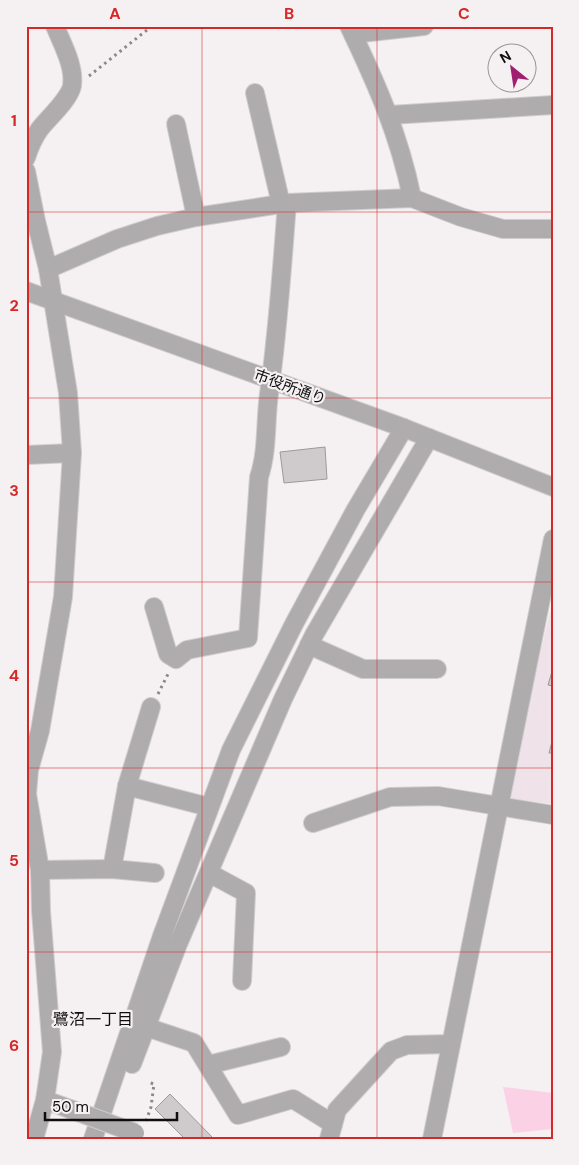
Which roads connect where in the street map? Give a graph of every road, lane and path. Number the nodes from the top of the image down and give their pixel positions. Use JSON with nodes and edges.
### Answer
{"nodes":[{"id":1,"x":55,"y":26,"type":"edge"},
{"id":2,"x":152,"y":26,"type":"edge"},
{"id":3,"x":424,"y":26,"type":"edge"},
{"id":4,"x":351,"y":30,"type":"edge"},
{"id":5,"x":72,"y":87,"type":"junction"},
{"id":6,"x":255,"y":93,"type":"dead end"},
{"id":7,"x":553,"y":105,"type":"edge"},
{"id":8,"x":390,"y":115,"type":"junction"},
{"id":9,"x":176,"y":124,"type":"dead end"},
{"id":10,"x":26,"y":158,"type":"edge"},
{"id":11,"x":26,"y":171,"type":"edge"},
{"id":12,"x":412,"y":198,"type":"junction"},
{"id":13,"x":284,"y":204,"type":"junction"},
{"id":14,"x":196,"y":217,"type":"junction"},
{"id":15,"x":553,"y":229,"type":"edge"},
{"id":16,"x":48,"y":269,"type":"junction"},
{"id":17,"x":26,"y":291,"type":"edge"},
{"id":18,"x":52,"y":300,"type":"junction"},
{"id":19,"x":271,"y":380,"type":"junction"},
{"id":20,"x":404,"y":428,"type":"junction"},
{"id":21,"x":430,"y":438,"type":"junction"},
{"id":22,"x":72,"y":453,"type":"junction"},
{"id":23,"x":26,"y":455,"type":"edge"},
{"id":24,"x":553,"y":487,"type":"edge"},
{"id":25,"x":553,"y":539,"type":"edge"},
{"id":26,"x":154,"y":607,"type":"dead end"},
{"id":27,"x":309,"y":645,"type":"junction"},
{"id":28,"x":176,"y":658,"type":"junction"},
{"id":29,"x":437,"y":668,"type":"dead end"},
{"id":30,"x":151,"y":708,"type":"joint"},
{"id":31,"x":127,"y":786,"type":"junction"},
{"id":32,"x":209,"y":807,"type":"junction"},
{"id":33,"x":499,"y":808,"type":"junction"},
{"id":34,"x":553,"y":816,"type":"edge"},
{"id":35,"x":313,"y":823,"type":"dead end"},
{"id":36,"x":112,"y":869,"type":"junction"},
{"id":37,"x":40,"y":870,"type":"junction"},
{"id":38,"x":155,"y":873,"type":"dead end"},
{"id":39,"x":209,"y":873,"type":"junction"},
{"id":40,"x":26,"y":898,"type":"edge"},
{"id":41,"x":41,"y":910,"type":"junction"},
{"id":42,"x":242,"y":981,"type":"dead end"},
{"id":43,"x":146,"y":1027,"type":"junction"},
{"id":44,"x":451,"y":1044,"type":"junction"},
{"id":45,"x":281,"y":1047,"type":"dead end"},
{"id":46,"x":208,"y":1065,"type":"junction"},
{"id":47,"x":147,"y":1082,"type":"dead end"},
{"id":48,"x":45,"y":1100,"type":"junction"},
{"id":49,"x":33,"y":1116,"type":"edge"},
{"id":50,"x":141,"y":1132,"type":"edge"},
{"id":51,"x":331,"y":1132,"type":"edge"},
{"id":52,"x":34,"y":1139,"type":"edge"},
{"id":53,"x":93,"y":1139,"type":"edge"},
{"id":54,"x":102,"y":1139,"type":"edge"},
{"id":55,"x":432,"y":1139,"type":"edge"}],
"edges":[{"from":1,"to":5,"type":"street"},
{"from":2,"to":5,"type":"path"},
{"from":3,"to":4,"type":"street"},
{"from":4,"to":8,"type":"street"},
{"from":5,"to":10,"type":"street"},
{"from":6,"to":13,"type":"street"},
{"from":7,"to":8,"type":"street"},
{"from":8,"to":12,"type":"street"},
{"from":9,"to":14,"type":"street"},
{"from":11,"to":16,"type":"street"},
{"from":12,"to":13,"type":"street"},
{"from":12,"to":15,"type":"street"},
{"from":13,"to":14,"type":"street"},
{"from":13,"to":19,"type":"street"},
{"from":14,"to":16,"type":"street"},
{"from":16,"to":18,"type":"street"},
{"from":17,"to":18,"type":"street","name":"市役所通り"},
{"from":18,"to":19,"type":"street","name":"市役所通り"},
{"from":18,"to":22,"type":"street"},
{"from":19,"to":20,"type":"street","name":"市役所通り"},
{"from":19,"to":28,"type":"street"},
{"from":20,"to":21,"type":"street","name":"市役所通り"},
{"from":20,"to":32,"type":"street"},
{"from":21,"to":24,"type":"street","name":"市役所通り"},
{"from":21,"to":27,"type":"street"},
{"from":22,"to":23,"type":"street"},
{"from":22,"to":37,"type":"street"},
{"from":25,"to":33,"type":"street"},
{"from":26,"to":28,"type":"street"},
{"from":27,"to":29,"type":"street"},
{"from":27,"to":39,"type":"street"},
{"from":28,"to":30,"type":"path"},
{"from":30,"to":31,"type":"street"},
{"from":31,"to":32,"type":"street"},
{"from":31,"to":36,"type":"street"},
{"from":32,"to":53,"type":"street"},
{"from":33,"to":34,"type":"street"},
{"from":33,"to":35,"type":"street"},
{"from":33,"to":44,"type":"street"},
{"from":36,"to":37,"type":"street"},
{"from":36,"to":38,"type":"street"},
{"from":37,"to":41,"type":"street"},
{"from":39,"to":42,"type":"street"},
{"from":39,"to":43,"type":"street"},
{"from":40,"to":41,"type":"street"},
{"from":41,"to":48,"type":"street"},
{"from":43,"to":46,"type":"street"},
{"from":43,"to":54,"type":"street"},
{"from":44,"to":51,"type":"street"},
{"from":44,"to":55,"type":"street"},
{"from":45,"to":46,"type":"street"},
{"from":46,"to":51,"type":"street"},
{"from":47,"to":50,"type":"path"},
{"from":48,"to":49,"type":"street"},
{"from":48,"to":50,"type":"street","bridge":true},
{"from":49,"to":52,"type":"street"}]}
